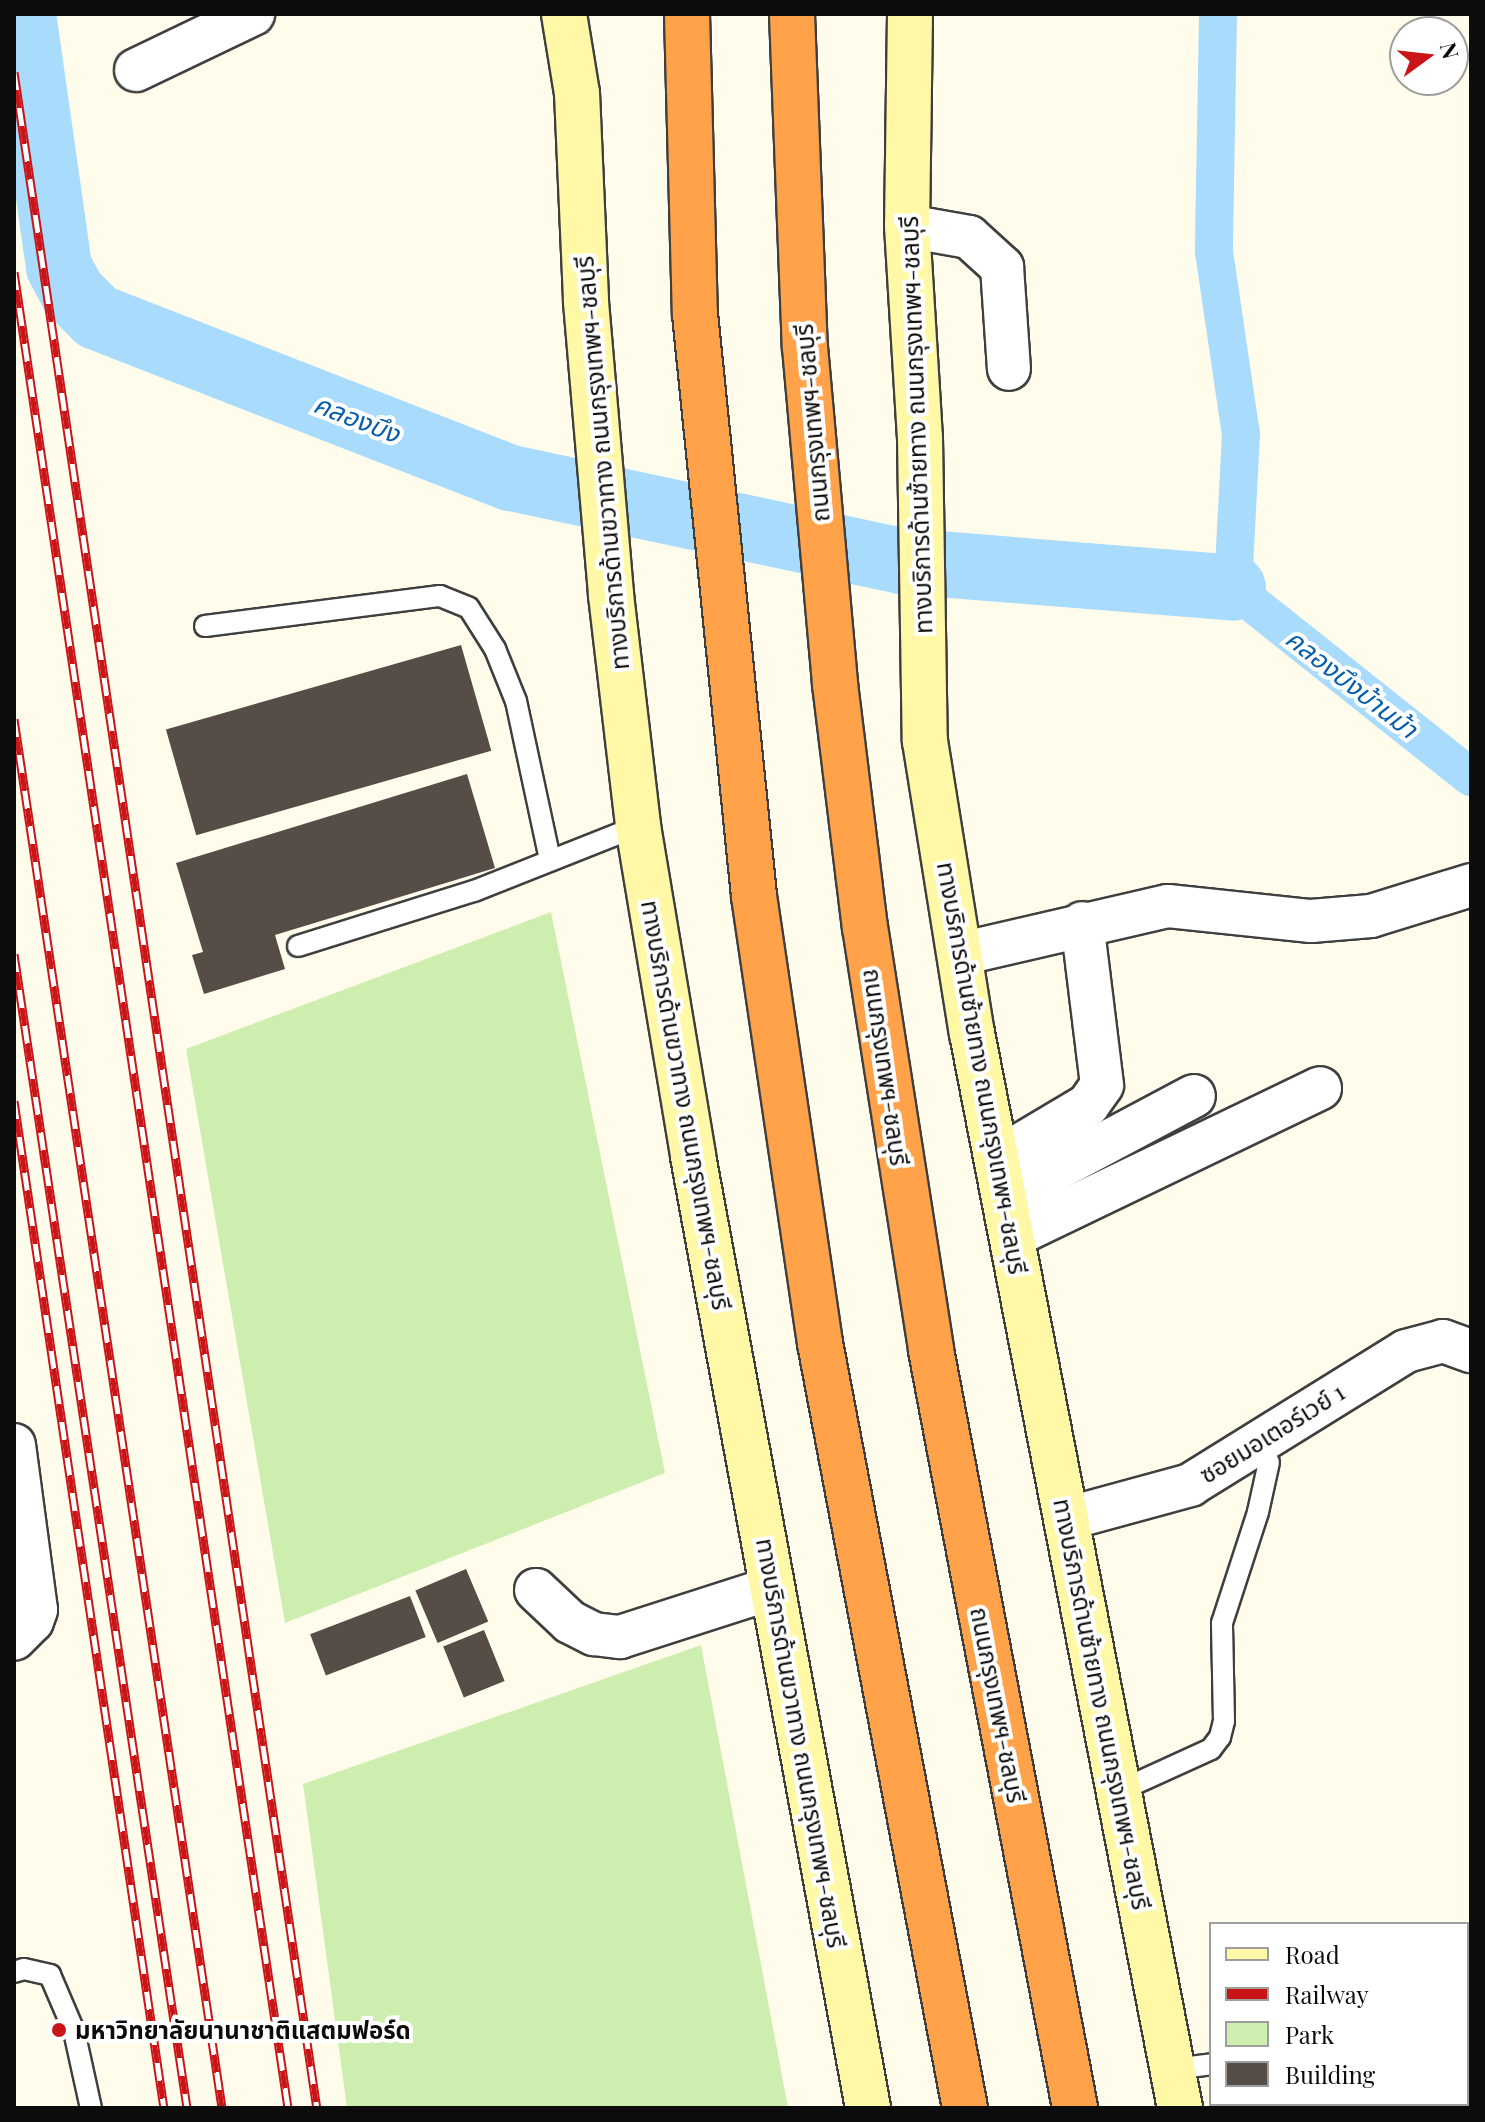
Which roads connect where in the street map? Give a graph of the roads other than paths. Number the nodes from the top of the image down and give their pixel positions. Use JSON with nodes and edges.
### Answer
{"nodes":[{"id":1,"x":253,"y":14,"type":"edge"},
{"id":2,"x":564,"y":14,"type":"edge"},
{"id":3,"x":587,"y":14,"type":"edge"},
{"id":4,"x":687,"y":14,"type":"edge"},
{"id":5,"x":792,"y":14,"type":"edge"},
{"id":6,"x":910,"y":14,"type":"edge"},
{"id":7,"x":136,"y":70,"type":"dead end"},
{"id":8,"x":577,"y":93,"type":"junction"},
{"id":9,"x":907,"y":226,"type":"junction"},
{"id":10,"x":1009,"y":369,"type":"dead end"},
{"id":11,"x":205,"y":626,"type":"dead end"},
{"id":12,"x":638,"y":826,"type":"junction"},
{"id":13,"x":550,"y":860,"type":"junction"},
{"id":14,"x":1471,"y":885,"type":"edge"},
{"id":15,"x":1082,"y":923,"type":"junction"},
{"id":16,"x":298,"y":946,"type":"dead end"},
{"id":17,"x":960,"y":954,"type":"junction"},
{"id":18,"x":1320,"y":1088,"type":"dead end"},
{"id":19,"x":1194,"y":1096,"type":"dead end"},
{"id":20,"x":1004,"y":1198,"type":"junction"},
{"id":21,"x":1471,"y":1351,"type":"edge"},
{"id":22,"x":14,"y":1445,"type":"edge"},
{"id":23,"x":1269,"y":1462,"type":"dead end"},
{"id":24,"x":1066,"y":1519,"type":"junction"},
{"id":25,"x":773,"y":1588,"type":"junction"},
{"id":26,"x":536,"y":1590,"type":"dead end"},
{"id":27,"x":14,"y":1639,"type":"edge"},
{"id":28,"x":1119,"y":1791,"type":"junction"},
{"id":29,"x":14,"y":1972,"type":"edge"},
{"id":30,"x":1188,"y":2080,"type":"edge"},
{"id":31,"x":91,"y":2108,"type":"edge"},
{"id":32,"x":868,"y":2108,"type":"edge"},
{"id":33,"x":965,"y":2108,"type":"edge"},
{"id":34,"x":1075,"y":2108,"type":"edge"}],
"edges":[{"from":1,"to":7,"type":"street"},
{"from":2,"to":8,"type":"main road","name":"ทางบริการด้านขวาทาง ถนนกรุงเทพฯ-ชลบุรี"},
{"from":3,"to":8,"type":"main road","name":"ทางบริการด้านขวาทาง ถนนกรุงเทพฯ-ชลบุรี"},
{"from":4,"to":33,"type":"highway"},
{"from":5,"to":34,"type":"highway","name":"ถนนกรุงเทพฯ-ชลบุรี"},
{"from":6,"to":9,"type":"main road","name":"ทางบริการด้านซ้ายทาง ถนนกรุงเทพฯ-ชลบุรี"},
{"from":8,"to":12,"type":"main road","name":"ทางบริการด้านขวาทาง ถนนกรุงเทพฯ-ชลบุรี"},
{"from":9,"to":10,"type":"street"},
{"from":9,"to":17,"type":"main road","name":"ทางบริการด้านซ้ายทาง ถนนกรุงเทพฯ-ชลบุรี"},
{"from":11,"to":13,"type":"lane"},
{"from":12,"to":13,"type":"lane"},
{"from":12,"to":25,"type":"main road","name":"ทางบริการด้านขวาทาง ถนนกรุงเทพฯ-ชลบุรี"},
{"from":13,"to":16,"type":"lane"},
{"from":14,"to":15,"type":"street"},
{"from":15,"to":17,"type":"street"},
{"from":15,"to":20,"type":"street"},
{"from":17,"to":20,"type":"main road","name":"ทางบริการด้านซ้ายทาง ถนนกรุงเทพฯ-ชลบุรี"},
{"from":18,"to":20,"type":"street"},
{"from":19,"to":20,"type":"street"},
{"from":20,"to":24,"type":"main road","name":"ทางบริการด้านซ้ายทาง ถนนกรุงเทพฯ-ชลบุรี"},
{"from":21,"to":24,"type":"street","name":"ซอยมอเตอร์เวย์ 1"},
{"from":22,"to":27,"type":"street"},
{"from":23,"to":28,"type":"lane"},
{"from":24,"to":28,"type":"main road","name":"ทางบริการด้านซ้ายทาง ถนนกรุงเทพฯ-ชลบุรี"},
{"from":25,"to":26,"type":"street"},
{"from":25,"to":32,"type":"main road","name":"ทางบริการด้านขวาทาง ถนนกรุงเทพฯ-ชลบุรี"},
{"from":28,"to":30,"type":"main road","name":"ทางบริการด้านซ้ายทาง ถนนกรุงเทพฯ-ชลบุรี"},
{"from":29,"to":31,"type":"lane"}]}
